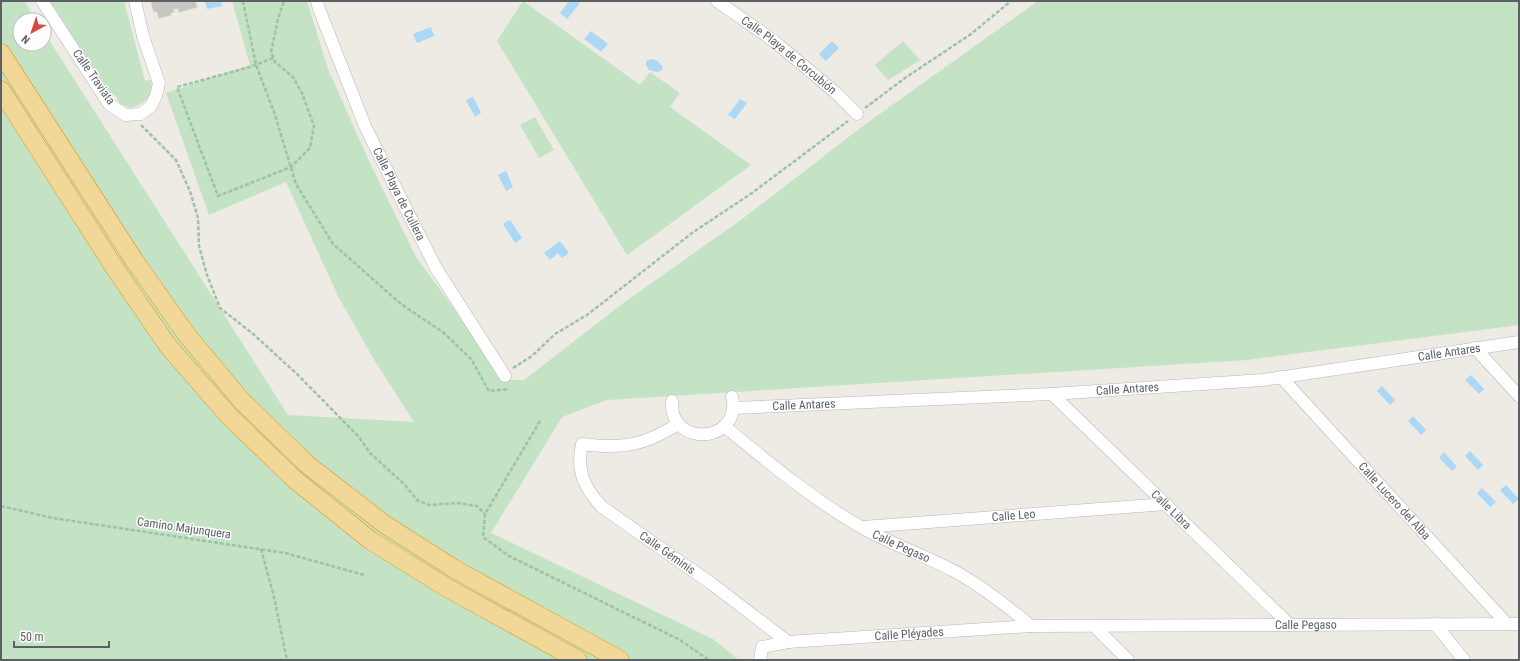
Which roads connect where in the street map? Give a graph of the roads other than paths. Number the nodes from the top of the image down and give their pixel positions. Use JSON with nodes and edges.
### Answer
{"nodes":[{"id":1,"x":42,"y":1,"type":"edge"},
{"id":2,"x":135,"y":1,"type":"edge"},
{"id":3,"x":317,"y":1,"type":"edge"},
{"id":4,"x":717,"y":1,"type":"edge"},
{"id":5,"x":1,"y":53,"type":"edge"},
{"id":6,"x":1,"y":90,"type":"edge"},
{"id":7,"x":857,"y":114,"type":"road end"},
{"id":8,"x":1519,"y":342,"type":"edge"},
{"id":9,"x":1475,"y":348,"type":"junction"},
{"id":10,"x":507,"y":373,"type":"road end"},
{"id":11,"x":1281,"y":377,"type":"junction"},
{"id":12,"x":1052,"y":394,"type":"junction"},
{"id":13,"x":1519,"y":396,"type":"edge"},
{"id":14,"x":672,"y":401,"type":"dead end"},
{"id":15,"x":678,"y":424,"type":"junction"},
{"id":16,"x":724,"y":426,"type":"junction"},
{"id":17,"x":1166,"y":504,"type":"junction"},
{"id":18,"x":862,"y":527,"type":"junction"},
{"id":19,"x":1434,"y":624,"type":"junction"},
{"id":20,"x":1513,"y":624,"type":"edge"},
{"id":21,"x":1290,"y":625,"type":"junction"},
{"id":22,"x":1031,"y":626,"type":"junction"},
{"id":23,"x":1094,"y":626,"type":"junction"},
{"id":24,"x":788,"y":642,"type":"junction"},
{"id":25,"x":598,"y":647,"type":"junction"},
{"id":26,"x":578,"y":660,"type":"edge"},
{"id":27,"x":620,"y":660,"type":"edge"},
{"id":28,"x":636,"y":660,"type":"edge"},
{"id":29,"x":760,"y":660,"type":"edge"},
{"id":30,"x":1128,"y":660,"type":"edge"},
{"id":31,"x":1464,"y":660,"type":"edge"}],
"edges":[{"from":1,"to":2,"type":"street","name":"Calle Traviata"},
{"from":3,"to":10,"type":"street","name":"Calle Playa de Cullera"},
{"from":4,"to":7,"type":"street","name":"Calle Playa de Corcubión"},
{"from":5,"to":25,"type":"highway"},
{"from":6,"to":26,"type":"highway"},
{"from":8,"to":9,"type":"street","name":"Calle Antares"},
{"from":9,"to":11,"type":"street","name":"Calle Antares"},
{"from":9,"to":13,"type":"street"},
{"from":11,"to":12,"type":"street","name":"Calle Antares"},
{"from":11,"to":20,"type":"street","name":"Calle Lucero del Alba"},
{"from":12,"to":16,"type":"street","name":"Calle Antares"},
{"from":12,"to":17,"type":"street","name":"Calle Libra"},
{"from":14,"to":15,"type":"street"},
{"from":15,"to":16,"type":"street"},
{"from":15,"to":24,"type":"street","name":"Calle Géminis"},
{"from":16,"to":18,"type":"street","name":"Calle Pegaso"},
{"from":17,"to":18,"type":"street","name":"Calle Leo"},
{"from":17,"to":21,"type":"street","name":"Calle Libra"},
{"from":18,"to":22,"type":"street","name":"Calle Pegaso"},
{"from":19,"to":20,"type":"street","name":"Calle Pegaso"},
{"from":19,"to":21,"type":"street","name":"Calle Pegaso"},
{"from":19,"to":31,"type":"street"},
{"from":21,"to":23,"type":"street","name":"Calle Pegaso"},
{"from":22,"to":23,"type":"street","name":"Calle Pegaso"},
{"from":22,"to":24,"type":"street","name":"Calle Pléyades"},
{"from":23,"to":30,"type":"street"},
{"from":24,"to":29,"type":"street","name":"Calle Pléyades"},
{"from":25,"to":27,"type":"highway"},
{"from":25,"to":28,"type":"highway"}]}
